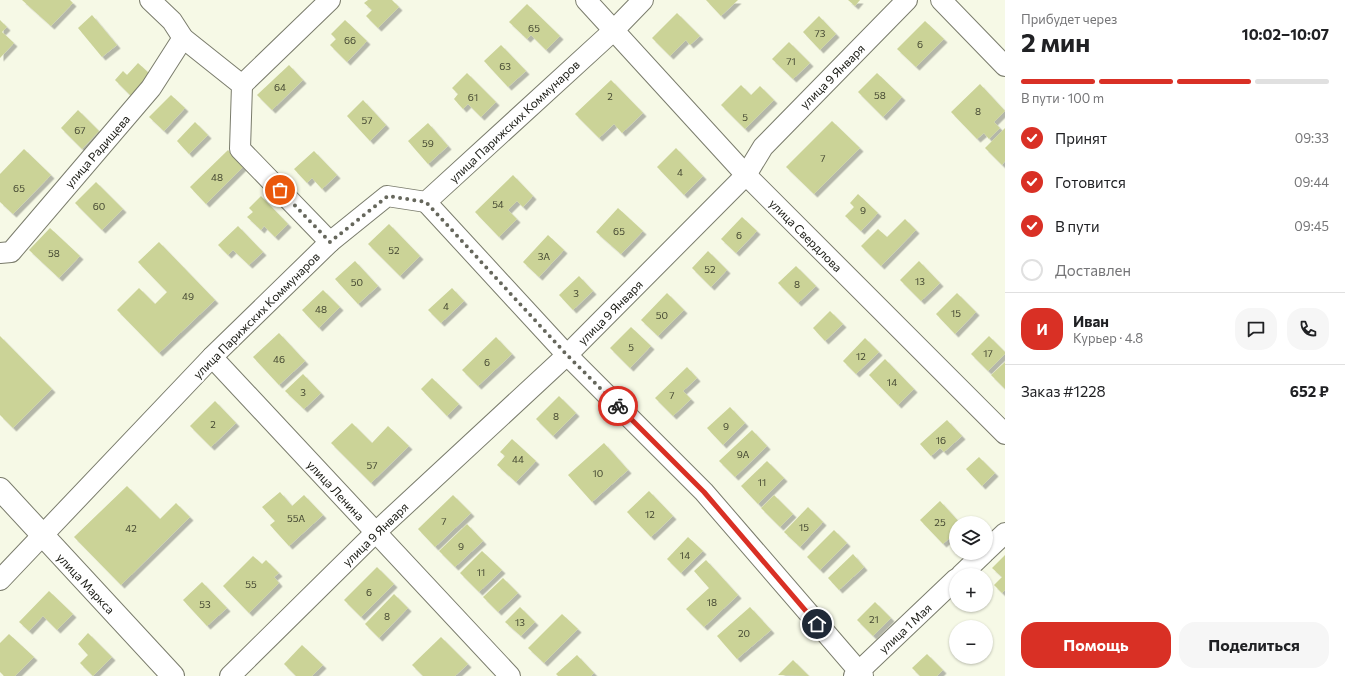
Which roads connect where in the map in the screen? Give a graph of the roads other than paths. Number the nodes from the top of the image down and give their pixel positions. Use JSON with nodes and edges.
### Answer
{"nodes":[{"id":1,"x":150,"y":0,"type":"edge"},
{"id":2,"x":330,"y":0,"type":"edge"},
{"id":3,"x":586,"y":0,"type":"edge"},
{"id":4,"x":643,"y":0,"type":"edge"},
{"id":5,"x":907,"y":0,"type":"edge"},
{"id":6,"x":941,"y":0,"type":"edge"},
{"id":7,"x":612,"y":31,"type":"junction"},
{"id":8,"x":183,"y":38,"type":"junction"},
{"id":9,"x":1005,"y":66,"type":"edge"},
{"id":10,"x":242,"y":85,"type":"junction"},
{"id":11,"x":746,"y":175,"type":"junction"},
{"id":12,"x":426,"y":202,"type":"junction"},
{"id":13,"x":330,"y":242,"type":"junction"},
{"id":14,"x":0,"y":253,"type":"edge"},
{"id":15,"x":567,"y":355,"type":"junction"},
{"id":16,"x":212,"y":357,"type":"junction"},
{"id":17,"x":1005,"y":434,"type":"edge"},
{"id":18,"x":0,"y":489,"type":"edge"},
{"id":19,"x":376,"y":532,"type":"junction"},
{"id":20,"x":1005,"y":533,"type":"edge"},
{"id":21,"x":43,"y":536,"type":"junction"},
{"id":22,"x":993,"y":544,"type":"edge"},
{"id":23,"x":977,"y":560,"type":"edge"},
{"id":24,"x":968,"y":568,"type":"edge"},
{"id":25,"x":0,"y":580,"type":"edge"},
{"id":26,"x":949,"y":586,"type":"edge"},
{"id":27,"x":858,"y":674,"type":"edge"},
{"id":28,"x":173,"y":676,"type":"edge"},
{"id":29,"x":230,"y":676,"type":"edge"},
{"id":30,"x":510,"y":676,"type":"edge"}],
"edges":[{"from":1,"to":8,"type":"street"},
{"from":2,"to":10,"type":"street"},
{"from":3,"to":7,"type":"street","name":"улица Свердлова"},
{"from":4,"to":7,"type":"street","name":"улица Парижских Коммунаров"},
{"from":5,"to":11,"type":"street","name":"улица 9 Января"},
{"from":6,"to":9,"type":"street"},
{"from":7,"to":11,"type":"street","name":"улица Свердлова"},
{"from":7,"to":12,"type":"street","name":"улица Парижских Коммунаров"},
{"from":8,"to":10,"type":"street"},
{"from":8,"to":14,"type":"street","name":"улица Радищева"},
{"from":10,"to":13,"type":"street"},
{"from":11,"to":15,"type":"street","name":"улица 9 Января"},
{"from":11,"to":17,"type":"street","name":"улица Свердлова"},
{"from":12,"to":13,"type":"street","name":"улица Парижских Коммунаров"},
{"from":12,"to":15,"type":"street"},
{"from":13,"to":16,"type":"street","name":"улица Парижских Коммунаров"},
{"from":15,"to":19,"type":"street","name":"улица 9 Января"},
{"from":15,"to":27,"type":"street"},
{"from":16,"to":19,"type":"street","name":"улица Ленина"},
{"from":16,"to":21,"type":"street","name":"улица Парижских Коммунаров"},
{"from":18,"to":21,"type":"street","name":"улица Маркса"},
{"from":19,"to":29,"type":"street","name":"улица 9 Января"},
{"from":19,"to":30,"type":"street","name":"улица Ленина"},
{"from":20,"to":22,"type":"street"},
{"from":21,"to":25,"type":"street","name":"улица Парижских Коммунаров"},
{"from":21,"to":28,"type":"street","name":"улица Маркса"},
{"from":23,"to":24,"type":"street"},
{"from":26,"to":27,"type":"street","name":"улица 1 Мая"}]}
